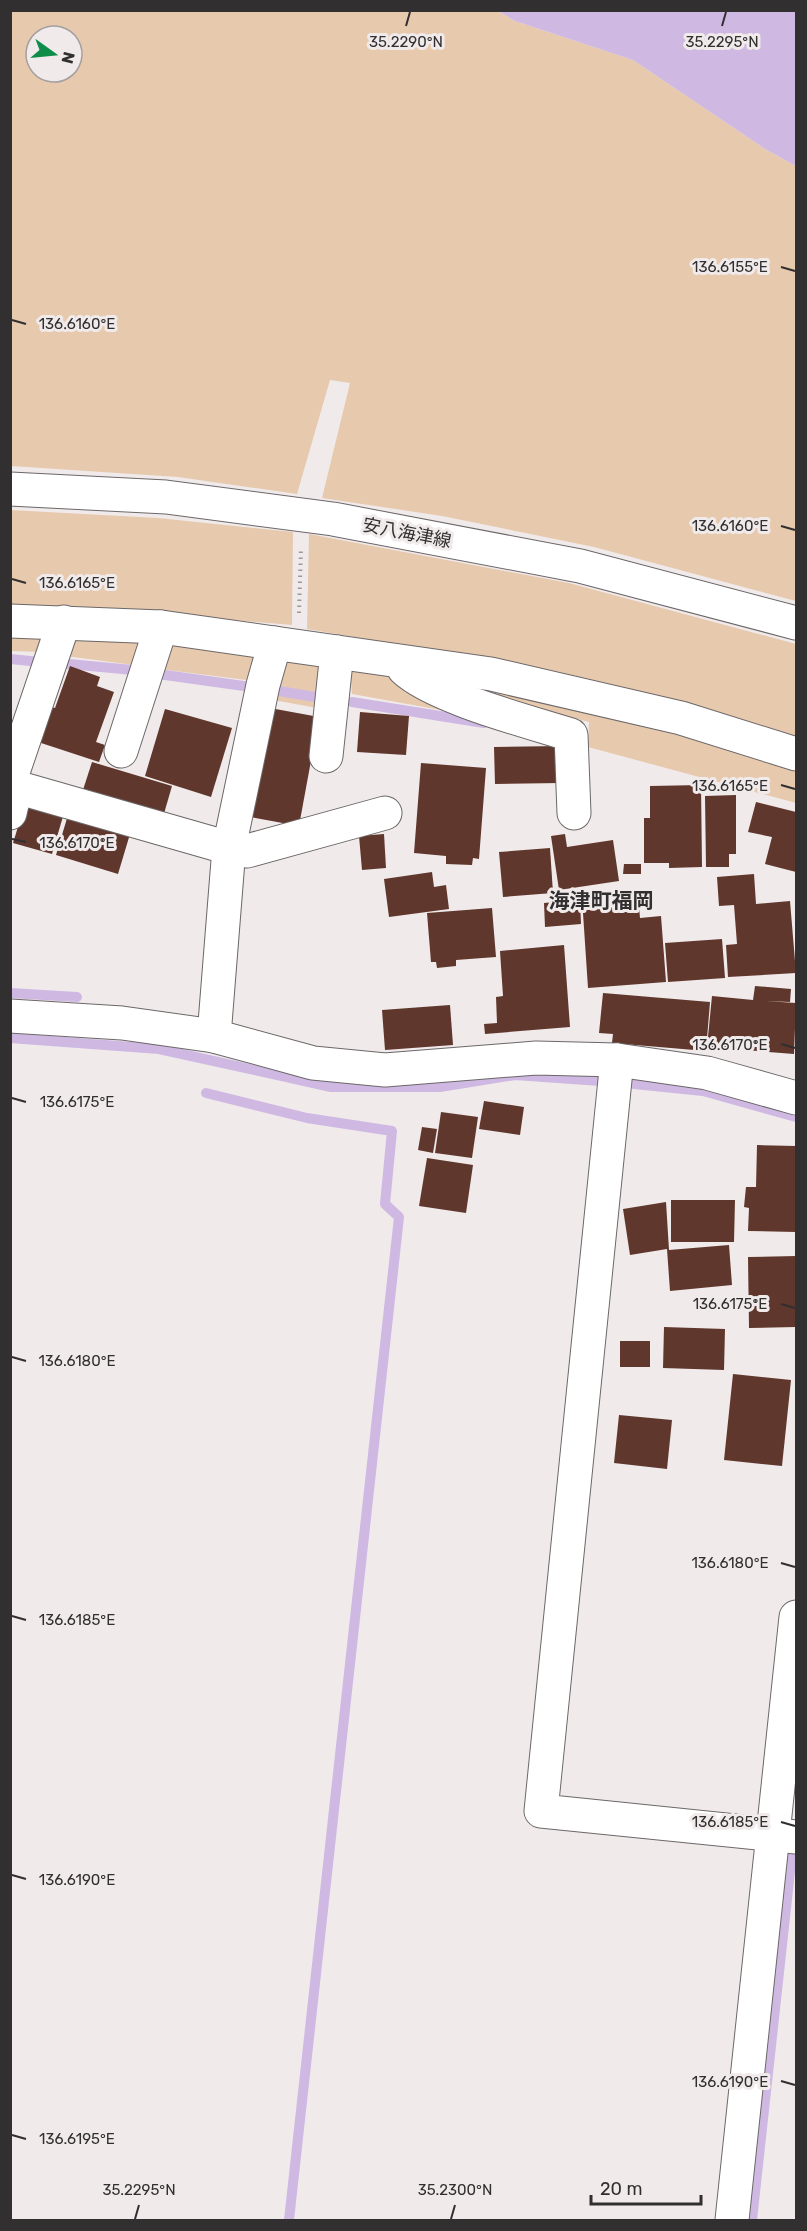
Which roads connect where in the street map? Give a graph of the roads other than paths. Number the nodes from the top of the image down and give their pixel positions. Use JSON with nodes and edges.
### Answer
{"nodes":[{"id":1,"x":10,"y":489,"type":"edge"},
{"id":2,"x":10,"y":621,"type":"edge"},
{"id":3,"x":64,"y":622,"type":"junction"},
{"id":4,"x":796,"y":623,"type":"edge"},
{"id":5,"x":161,"y":627,"type":"junction"},
{"id":6,"x":286,"y":645,"type":"junction"},
{"id":7,"x":337,"y":652,"type":"junction"},
{"id":8,"x":396,"y":661,"type":"junction"},
{"id":9,"x":121,"y":751,"type":"dead end"},
{"id":10,"x":796,"y":754,"type":"edge"},
{"id":11,"x":326,"y":756,"type":"dead end"},
{"id":12,"x":13,"y":800,"type":"edge"},
{"id":13,"x":384,"y":813,"type":"dead end"},
{"id":14,"x":574,"y":813,"type":"dead end"},
{"id":15,"x":229,"y":849,"type":"junction"},
{"id":16,"x":10,"y":1016,"type":"edge"},
{"id":17,"x":214,"y":1036,"type":"junction"},
{"id":18,"x":617,"y":1060,"type":"junction"},
{"id":19,"x":796,"y":1098,"type":"edge"},
{"id":20,"x":796,"y":1617,"type":"edge"},
{"id":21,"x":785,"y":1836,"type":"edge"},
{"id":22,"x":732,"y":2220,"type":"edge"}],
"edges":[{"from":1,"to":4,"type":"street","name":"安八海津線"},
{"from":2,"to":3,"type":"street"},
{"from":3,"to":5,"type":"street"},
{"from":3,"to":12,"type":"street"},
{"from":5,"to":6,"type":"street"},
{"from":5,"to":9,"type":"street"},
{"from":6,"to":7,"type":"street"},
{"from":6,"to":15,"type":"street"},
{"from":7,"to":8,"type":"street"},
{"from":7,"to":11,"type":"street"},
{"from":8,"to":10,"type":"street"},
{"from":8,"to":14,"type":"street"},
{"from":12,"to":15,"type":"street"},
{"from":13,"to":15,"type":"street"},
{"from":15,"to":17,"type":"street"},
{"from":16,"to":17,"type":"street"},
{"from":17,"to":18,"type":"street"},
{"from":18,"to":19,"type":"street"},
{"from":18,"to":21,"type":"street"},
{"from":20,"to":21,"type":"street"},
{"from":21,"to":22,"type":"street"}]}
